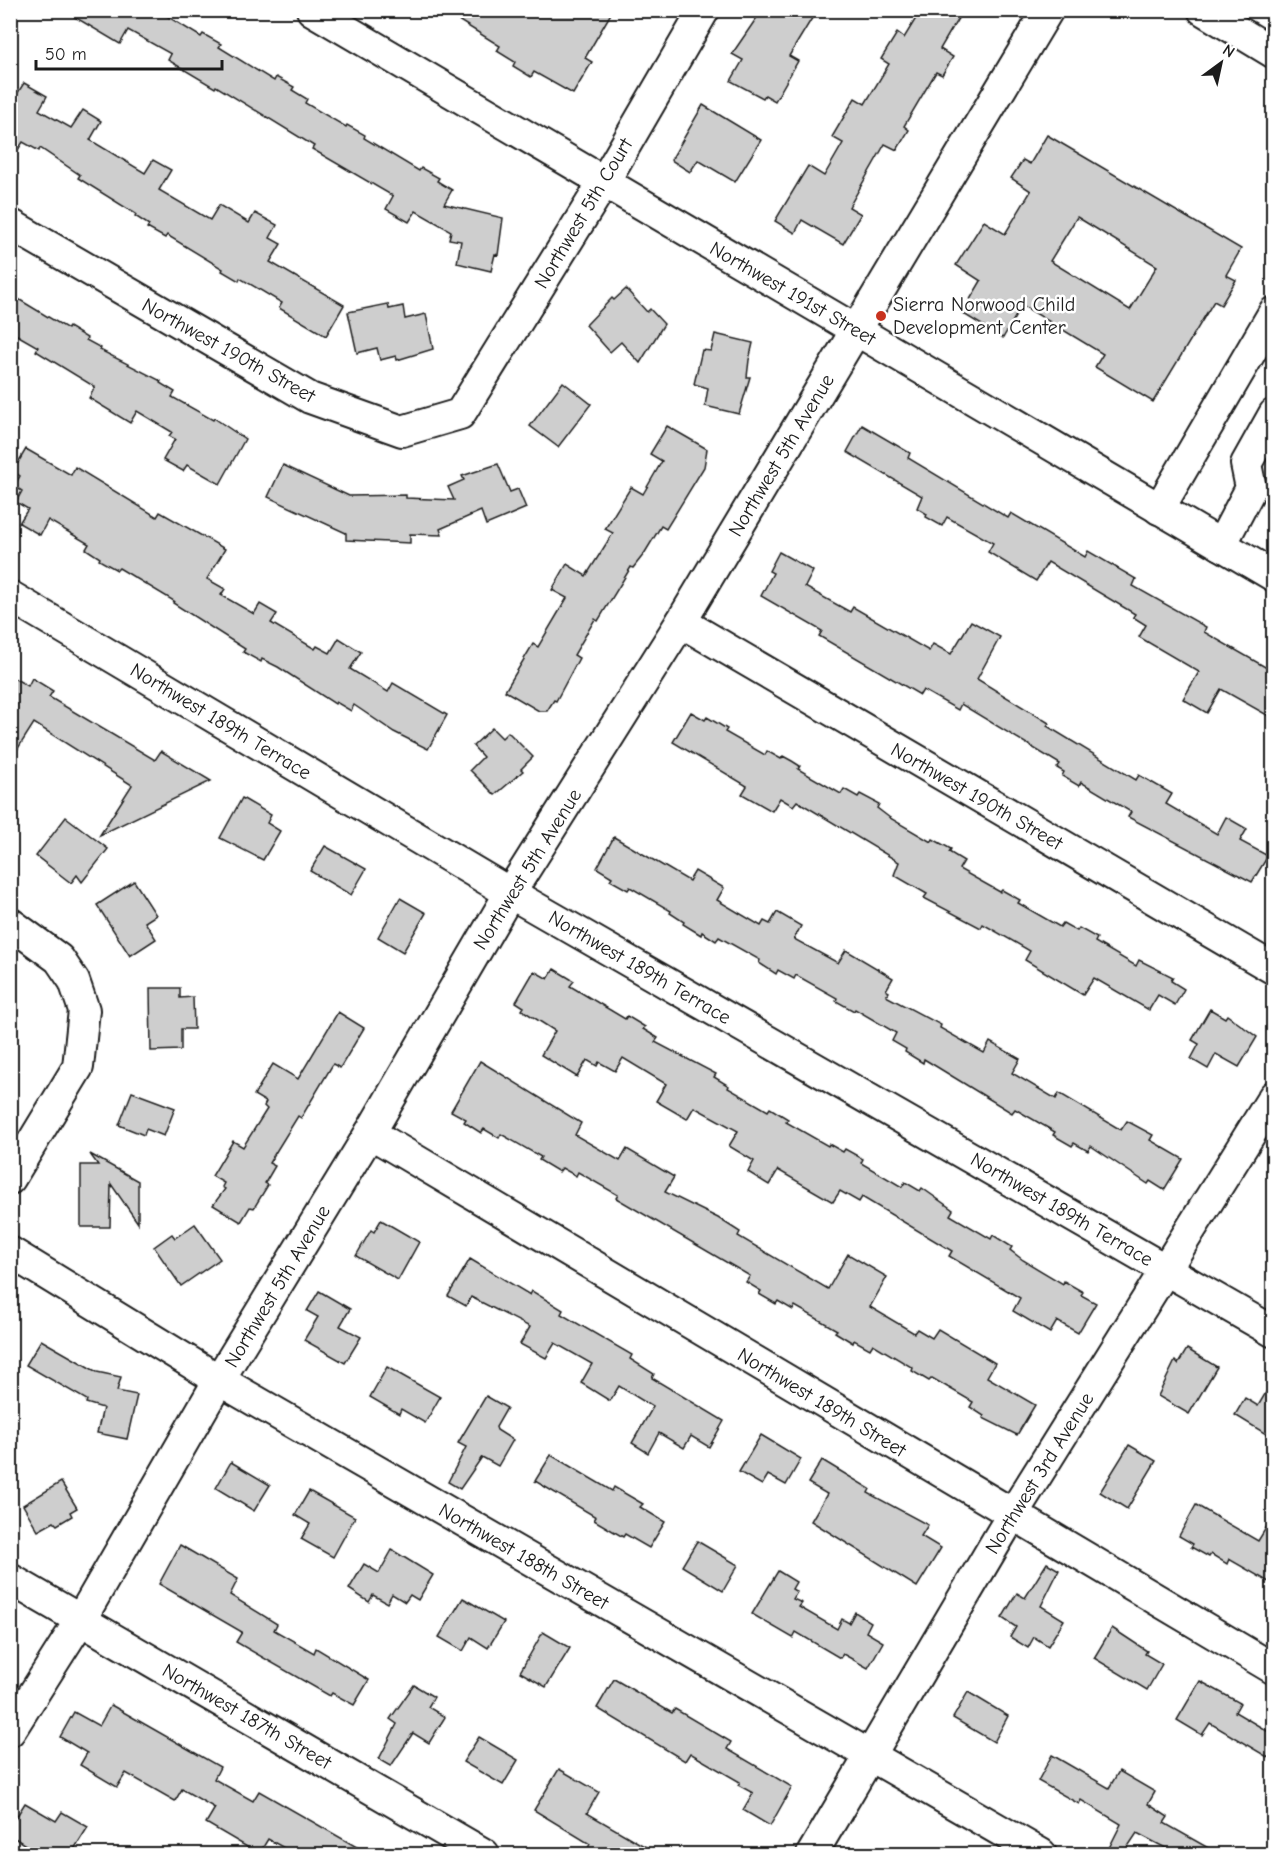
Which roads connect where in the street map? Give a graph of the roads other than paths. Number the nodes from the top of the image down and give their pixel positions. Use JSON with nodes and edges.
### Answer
{"nodes":[{"id":1,"x":704,"y":10,"type":"edge"},
{"id":2,"x":1048,"y":10,"type":"edge"},
{"id":3,"x":1203,"y":10,"type":"edge"},
{"id":4,"x":332,"y":15,"type":"edge"},
{"id":5,"x":1274,"y":53,"type":"edge"},
{"id":6,"x":604,"y":182,"type":"junction"},
{"id":7,"x":10,"y":224,"type":"edge"},
{"id":8,"x":1274,"y":312,"type":"edge"},
{"id":9,"x":855,"y":330,"type":"junction"},
{"id":10,"x":460,"y":414,"type":"joint"},
{"id":11,"x":1274,"y":414,"type":"edge"},
{"id":12,"x":1159,"y":508,"type":"junction"},
{"id":13,"x":1221,"y":545,"type":"junction"},
{"id":14,"x":1274,"y":576,"type":"edge"},
{"id":15,"x":10,"y":596,"type":"edge"},
{"id":16,"x":681,"y":622,"type":"junction"},
{"id":17,"x":510,"y":893,"type":"junction"},
{"id":18,"x":10,"y":923,"type":"edge"},
{"id":19,"x":1274,"y":969,"type":"edge"},
{"id":20,"x":1274,"y":1096,"type":"edge"},
{"id":21,"x":370,"y":1133,"type":"junction"},
{"id":22,"x":10,"y":1179,"type":"edge"},
{"id":23,"x":10,"y":1252,"type":"edge"},
{"id":24,"x":1167,"y":1269,"type":"junction"},
{"id":25,"x":1274,"y":1332,"type":"edge"},
{"id":26,"x":219,"y":1380,"type":"junction"},
{"id":27,"x":1012,"y":1515,"type":"junction"},
{"id":28,"x":10,"y":1579,"type":"edge"},
{"id":29,"x":81,"y":1619,"type":"junction"},
{"id":30,"x":1274,"y":1669,"type":"edge"},
{"id":31,"x":10,"y":1731,"type":"edge"},
{"id":32,"x":869,"y":1755,"type":"junction"},
{"id":33,"x":484,"y":1854,"type":"edge"},
{"id":34,"x":812,"y":1854,"type":"edge"},
{"id":35,"x":1041,"y":1854,"type":"edge"}],
"edges":[{"from":1,"to":6,"type":"street","name":"Northwest 5th Court"},
{"from":2,"to":9,"type":"street","name":"Northwest 5th Avenue"},
{"from":3,"to":5,"type":"street"},
{"from":4,"to":6,"type":"street","name":"Northwest 191st Street"},
{"from":6,"to":9,"type":"street","name":"Northwest 191st Street"},
{"from":6,"to":10,"type":"street","name":"Northwest 5th Court"},
{"from":7,"to":10,"type":"street","name":"Northwest 190th Street"},
{"from":8,"to":12,"type":"street"},
{"from":9,"to":12,"type":"street","name":"Northwest 191st Street"},
{"from":9,"to":16,"type":"street","name":"Northwest 5th Avenue"},
{"from":11,"to":13,"type":"street"},
{"from":12,"to":13,"type":"street","name":"Northwest 191st Street"},
{"from":13,"to":14,"type":"street","name":"Northwest 191st Street"},
{"from":15,"to":17,"type":"street","name":"Northwest 189th Terrace"},
{"from":16,"to":17,"type":"street","name":"Northwest 5th Avenue"},
{"from":16,"to":19,"type":"street","name":"Northwest 190th Street"},
{"from":17,"to":21,"type":"street","name":"Northwest 5th Avenue"},
{"from":17,"to":24,"type":"street","name":"Northwest 189th Terrace"},
{"from":18,"to":22,"type":"street"},
{"from":20,"to":24,"type":"street","name":"Northwest 3rd Avenue"},
{"from":21,"to":26,"type":"street","name":"Northwest 5th Avenue"},
{"from":21,"to":27,"type":"street","name":"Northwest 189th Street"},
{"from":23,"to":26,"type":"street","name":"Northwest 188th Street"},
{"from":24,"to":25,"type":"street","name":"Northwest 189th Terrace"},
{"from":24,"to":27,"type":"street","name":"Northwest 3rd Avenue"},
{"from":26,"to":29,"type":"street","name":"Northwest 5th Avenue"},
{"from":26,"to":32,"type":"street","name":"Northwest 188th Street"},
{"from":27,"to":30,"type":"street","name":"Northwest 189th Street"},
{"from":27,"to":32,"type":"street","name":"Northwest 3rd Avenue"},
{"from":28,"to":29,"type":"street","name":"Northwest 187th Street"},
{"from":29,"to":31,"type":"street","name":"Northwest 5th Avenue"},
{"from":29,"to":33,"type":"street","name":"Northwest 187th Street"},
{"from":32,"to":34,"type":"street","name":"Northwest 3rd Avenue"},
{"from":32,"to":35,"type":"street","name":"Northwest 188th Street"}]}
